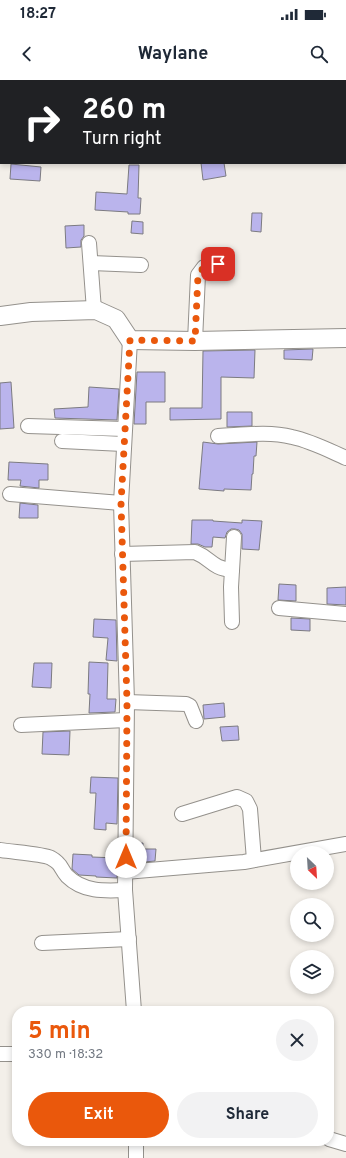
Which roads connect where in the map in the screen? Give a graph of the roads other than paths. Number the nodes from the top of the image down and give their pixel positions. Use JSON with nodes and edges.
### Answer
{"nodes":[{"id":1,"x":89,"y":243,"type":"dead end"},
{"id":2,"x":91,"y":263,"type":"junction"},
{"id":3,"x":218,"y":264,"type":"dead end"},
{"id":4,"x":140,"y":266,"type":"dead end"},
{"id":5,"x":94,"y":310,"type":"junction"},
{"id":6,"x":0,"y":316,"type":"edge"},
{"id":7,"x":346,"y":338,"type":"edge"},
{"id":8,"x":130,"y":340,"type":"junction"},
{"id":9,"x":195,"y":341,"type":"junction"},
{"id":10,"x":28,"y":426,"type":"dead end"},
{"id":11,"x":124,"y":429,"type":"junction"},
{"id":12,"x":218,"y":436,"type":"dead end"},
{"id":13,"x":62,"y":441,"type":"dead end"},
{"id":14,"x":123,"y":444,"type":"junction"},
{"id":15,"x":346,"y":458,"type":"edge"},
{"id":16,"x":10,"y":494,"type":"dead end"},
{"id":17,"x":121,"y":503,"type":"junction"},
{"id":18,"x":234,"y":537,"type":"dead end"},
{"id":19,"x":122,"y":554,"type":"junction"},
{"id":20,"x":232,"y":570,"type":"junction"},
{"id":21,"x":279,"y":608,"type":"dead end"},
{"id":22,"x":346,"y":614,"type":"edge"},
{"id":23,"x":232,"y":622,"type":"dead end"},
{"id":24,"x":127,"y":702,"type":"junction"},
{"id":25,"x":126,"y":720,"type":"junction"},
{"id":26,"x":196,"y":721,"type":"dead end"},
{"id":27,"x":21,"y":724,"type":"dead end"},
{"id":28,"x":182,"y":814,"type":"dead end"},
{"id":29,"x":346,"y":844,"type":"edge"},
{"id":30,"x":0,"y":850,"type":"edge"},
{"id":31,"x":254,"y":860,"type":"junction"},
{"id":32,"x":126,"y":872,"type":"junction"},
{"id":33,"x":125,"y":890,"type":"junction"},
{"id":34,"x":129,"y":939,"type":"junction"},
{"id":35,"x":42,"y":943,"type":"dead end"},
{"id":36,"x":134,"y":1006,"type":"edge"},
{"id":37,"x":0,"y":1054,"type":"edge"},
{"id":38,"x":12,"y":1054,"type":"edge"},
{"id":39,"x":334,"y":1140,"type":"edge"},
{"id":40,"x":346,"y":1144,"type":"edge"},
{"id":41,"x":136,"y":1146,"type":"edge"},
{"id":42,"x":136,"y":1158,"type":"edge"}],
"edges":[{"from":1,"to":2,"type":"street"},
{"from":2,"to":4,"type":"street"},
{"from":2,"to":5,"type":"street"},
{"from":3,"to":9,"type":"street"},
{"from":5,"to":6,"type":"street"},
{"from":5,"to":8,"type":"street"},
{"from":7,"to":9,"type":"street"},
{"from":8,"to":9,"type":"street"},
{"from":8,"to":11,"type":"street"},
{"from":10,"to":11,"type":"street"},
{"from":11,"to":14,"type":"street"},
{"from":12,"to":15,"type":"street"},
{"from":13,"to":14,"type":"street"},
{"from":14,"to":17,"type":"street"},
{"from":16,"to":17,"type":"street"},
{"from":17,"to":19,"type":"street"},
{"from":18,"to":20,"type":"street"},
{"from":19,"to":20,"type":"street"},
{"from":19,"to":24,"type":"street"},
{"from":20,"to":23,"type":"street"},
{"from":21,"to":22,"type":"street"},
{"from":24,"to":25,"type":"street"},
{"from":24,"to":26,"type":"street"},
{"from":25,"to":27,"type":"street"},
{"from":25,"to":32,"type":"street"},
{"from":28,"to":31,"type":"street"},
{"from":29,"to":31,"type":"street"},
{"from":30,"to":33,"type":"street"},
{"from":31,"to":32,"type":"street"},
{"from":32,"to":33,"type":"street"},
{"from":33,"to":34,"type":"street"},
{"from":34,"to":35,"type":"street"},
{"from":34,"to":36,"type":"street"},
{"from":37,"to":38,"type":"street"},
{"from":39,"to":40,"type":"street"},
{"from":41,"to":42,"type":"street"}]}
